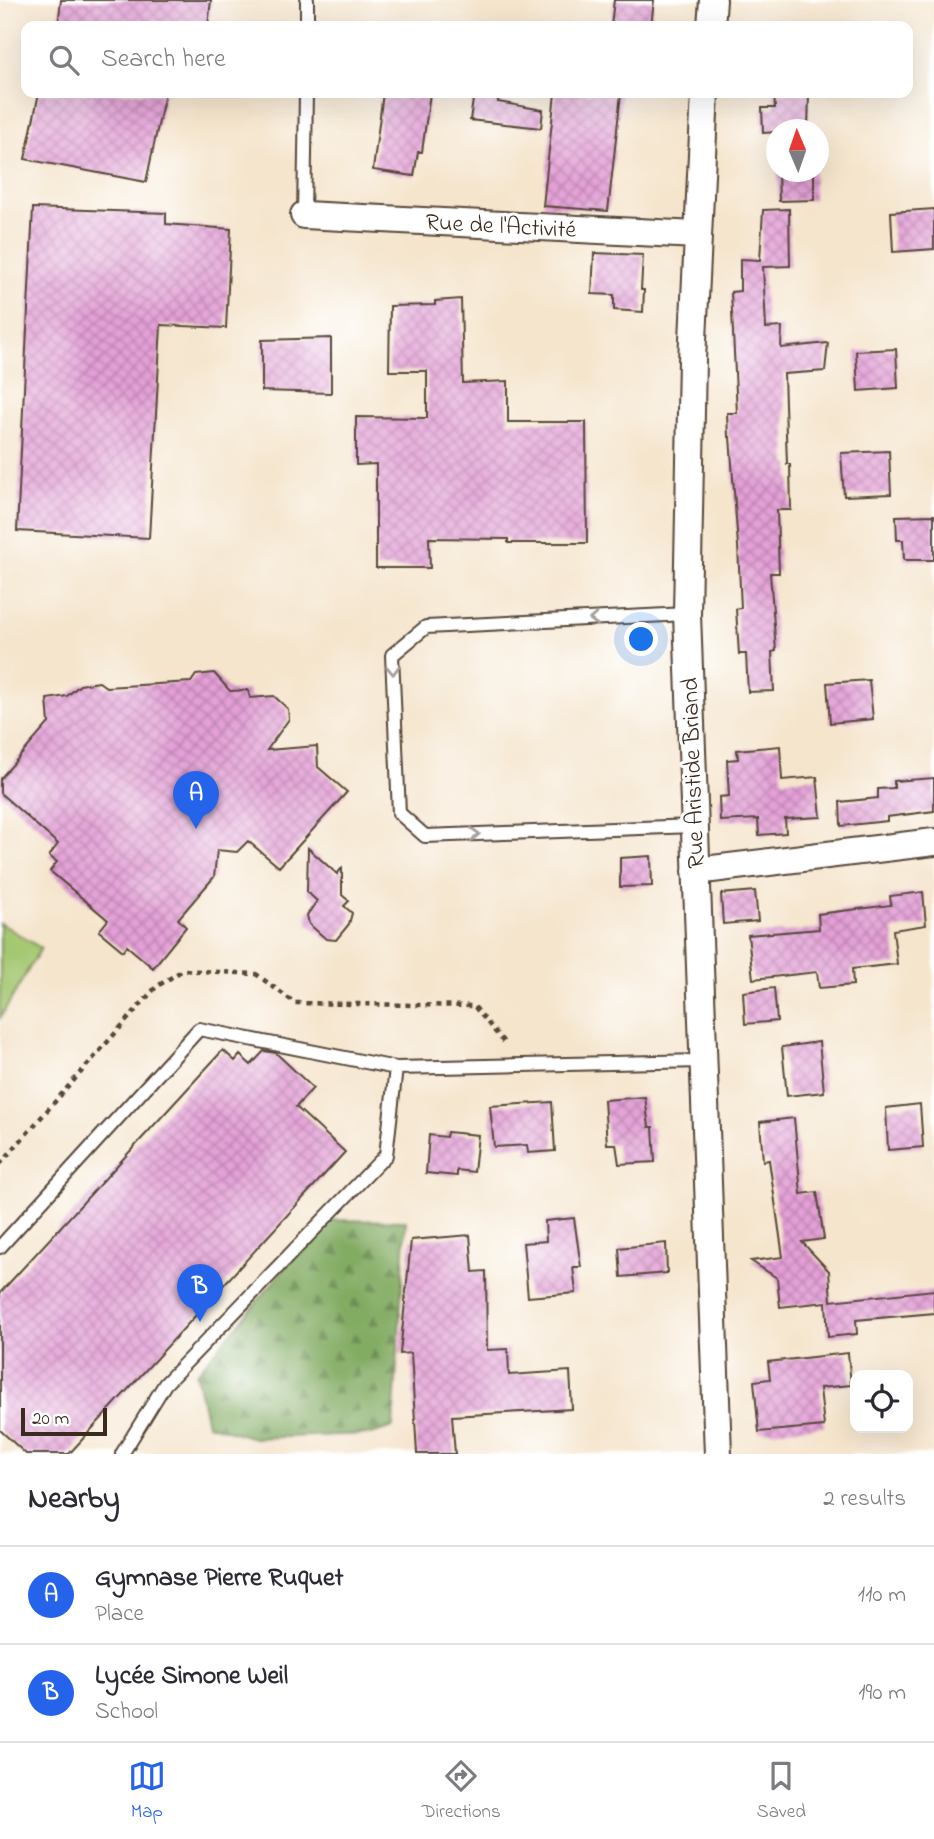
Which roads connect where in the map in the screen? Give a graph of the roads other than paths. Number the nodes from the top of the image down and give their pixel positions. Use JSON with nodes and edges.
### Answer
{"nodes":[{"id":1,"x":307,"y":0,"type":"edge"},
{"id":2,"x":713,"y":0,"type":"edge"},
{"id":3,"x":307,"y":21,"type":"edge"},
{"id":4,"x":711,"y":21,"type":"edge"},
{"id":5,"x":306,"y":98,"type":"edge"},
{"id":6,"x":705,"y":98,"type":"edge"},
{"id":7,"x":304,"y":215,"type":"joint"},
{"id":8,"x":697,"y":234,"type":"junction"},
{"id":9,"x":687,"y":614,"type":"junction"},
{"id":10,"x":694,"y":826,"type":"junction"},
{"id":11,"x":934,"y":842,"type":"edge"},
{"id":12,"x":696,"y":870,"type":"junction"},
{"id":13,"x":702,"y":1061,"type":"junction"},
{"id":14,"x":396,"y":1068,"type":"junction"},
{"id":15,"x":0,"y":1247,"type":"edge"},
{"id":16,"x":122,"y":1454,"type":"edge"},
{"id":17,"x":718,"y":1454,"type":"edge"}],
"edges":[{"from":1,"to":3,"type":"lane"},
{"from":2,"to":4,"type":"street"},
{"from":5,"to":7,"type":"lane"},
{"from":6,"to":8,"type":"street","name":"Rue Aristide Briand"},
{"from":7,"to":8,"type":"street","name":"Rue de l'Activité"},
{"from":8,"to":9,"type":"street","name":"Rue Aristide Briand"},
{"from":9,"to":10,"type":"street","name":"Rue Aristide Briand"},
{"from":9,"to":10,"type":"lane","one_way":true},
{"from":10,"to":12,"type":"street","name":"Rue Aristide Briand"},
{"from":11,"to":12,"type":"street"},
{"from":12,"to":13,"type":"street","name":"Rue Aristide Briand"},
{"from":13,"to":14,"type":"lane"},
{"from":13,"to":17,"type":"street","name":"Rue Aristide Briand"},
{"from":14,"to":15,"type":"lane"},
{"from":14,"to":16,"type":"lane"}]}
